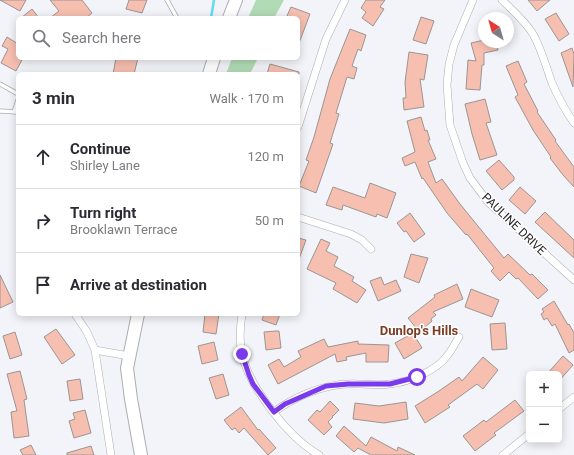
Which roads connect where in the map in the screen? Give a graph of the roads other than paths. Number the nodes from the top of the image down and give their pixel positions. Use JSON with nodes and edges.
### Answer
{"nodes":[{"id":1,"x":167,"y":0,"type":"edge"},
{"id":2,"x":236,"y":0,"type":"edge"},
{"id":3,"x":345,"y":0,"type":"edge"},
{"id":4,"x":473,"y":0,"type":"edge"},
{"id":5,"x":502,"y":0,"type":"edge"},
{"id":6,"x":176,"y":16,"type":"edge"},
{"id":7,"x":230,"y":16,"type":"edge"},
{"id":8,"x":213,"y":60,"type":"edge"},
{"id":9,"x":210,"y":72,"type":"edge"},
{"id":10,"x":0,"y":84,"type":"edge"},
{"id":11,"x":16,"y":93,"type":"edge"},
{"id":12,"x":0,"y":111,"type":"edge"},
{"id":13,"x":16,"y":112,"type":"edge"},
{"id":14,"x":300,"y":120,"type":"edge"},
{"id":15,"x":574,"y":123,"type":"edge"},
{"id":16,"x":300,"y":218,"type":"edge"},
{"id":17,"x":371,"y":249,"type":"dead end"},
{"id":18,"x":574,"y":280,"type":"edge"},
{"id":19,"x":76,"y":316,"type":"edge"},
{"id":20,"x":138,"y":316,"type":"edge"},
{"id":21,"x":242,"y":316,"type":"edge"},
{"id":22,"x":459,"y":337,"type":"dead end"},
{"id":23,"x":95,"y":350,"type":"junction"},
{"id":24,"x":129,"y":356,"type":"junction"},
{"id":25,"x":574,"y":397,"type":"edge"},
{"id":26,"x":562,"y":407,"type":"edge"},
{"id":27,"x":274,"y":412,"type":"junction"},
{"id":28,"x":526,"y":436,"type":"edge"},
{"id":29,"x":111,"y":455,"type":"edge"},
{"id":30,"x":141,"y":455,"type":"edge"},
{"id":31,"x":319,"y":455,"type":"edge"},
{"id":32,"x":503,"y":455,"type":"edge"}],
"edges":[{"from":1,"to":6,"type":"lane"},
{"from":2,"to":7,"type":"main road"},
{"from":3,"to":14,"type":"street"},
{"from":4,"to":18,"type":"street","name":"PAULINE DRIVE"},
{"from":5,"to":15,"type":"street"},
{"from":8,"to":9,"type":"main road"},
{"from":10,"to":11,"type":"lane"},
{"from":12,"to":13,"type":"lane"},
{"from":16,"to":17,"type":"street"},
{"from":19,"to":23,"type":"street"},
{"from":20,"to":24,"type":"main road"},
{"from":21,"to":27,"type":"street"},
{"from":22,"to":27,"type":"street"},
{"from":23,"to":24,"type":"street"},
{"from":23,"to":29,"type":"street"},
{"from":24,"to":30,"type":"main road"},
{"from":25,"to":26,"type":"street"},
{"from":27,"to":31,"type":"street"},
{"from":28,"to":32,"type":"street"}]}
